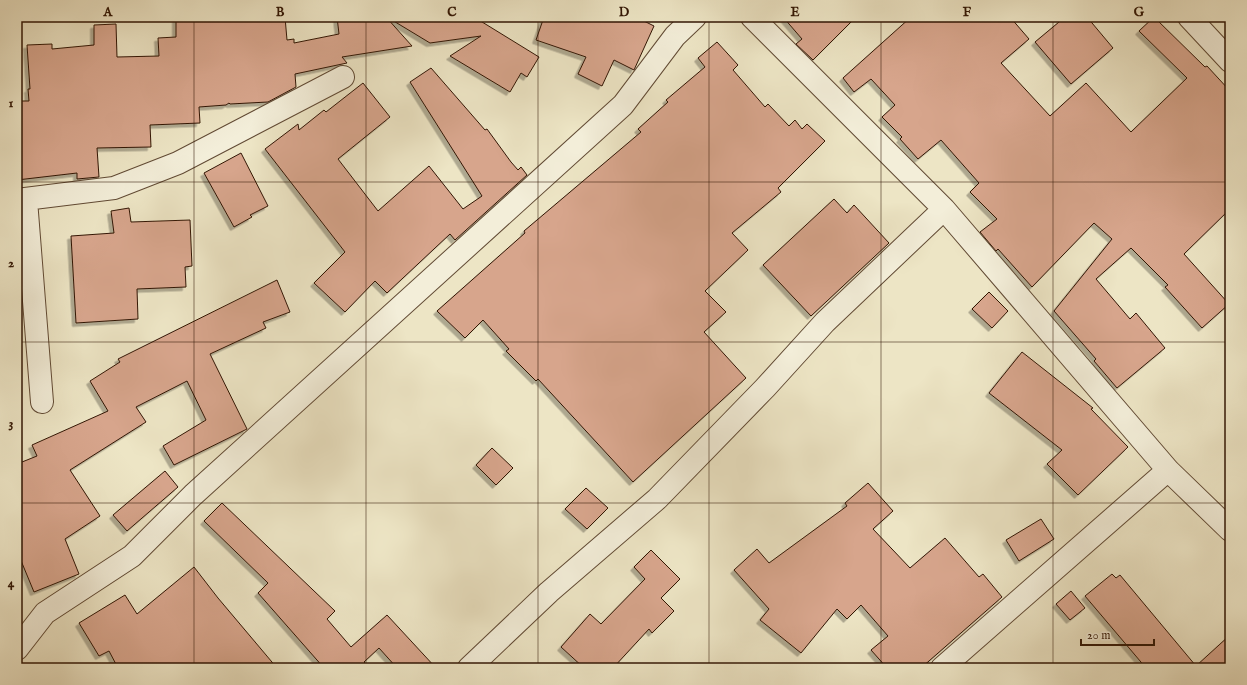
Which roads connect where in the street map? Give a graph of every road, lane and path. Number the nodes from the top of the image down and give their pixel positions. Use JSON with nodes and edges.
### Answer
{"nodes":[{"id":1,"x":695,"y":17,"type":"edge"},
{"id":2,"x":752,"y":17,"type":"edge"},
{"id":3,"x":1189,"y":17,"type":"edge"},
{"id":4,"x":1230,"y":61,"type":"edge"},
{"id":5,"x":343,"y":77,"type":"dead end"},
{"id":6,"x":22,"y":200,"type":"edge"},
{"id":7,"x":944,"y":209,"type":"junction"},
{"id":8,"x":42,"y":402,"type":"dead end"},
{"id":9,"x":1168,"y":470,"type":"junction"},
{"id":10,"x":1230,"y":530,"type":"edge"},
{"id":11,"x":17,"y":649,"type":"edge"},
{"id":12,"x":469,"y":668,"type":"edge"},
{"id":13,"x":942,"y":668,"type":"edge"}],
"edges":[{"from":1,"to":11,"type":"street"},
{"from":2,"to":7,"type":"street"},
{"from":3,"to":4,"type":"street"},
{"from":5,"to":6,"type":"street"},
{"from":6,"to":8,"type":"street"},
{"from":7,"to":9,"type":"street"},
{"from":7,"to":12,"type":"street"},
{"from":9,"to":10,"type":"street"},
{"from":9,"to":13,"type":"street"}]}
